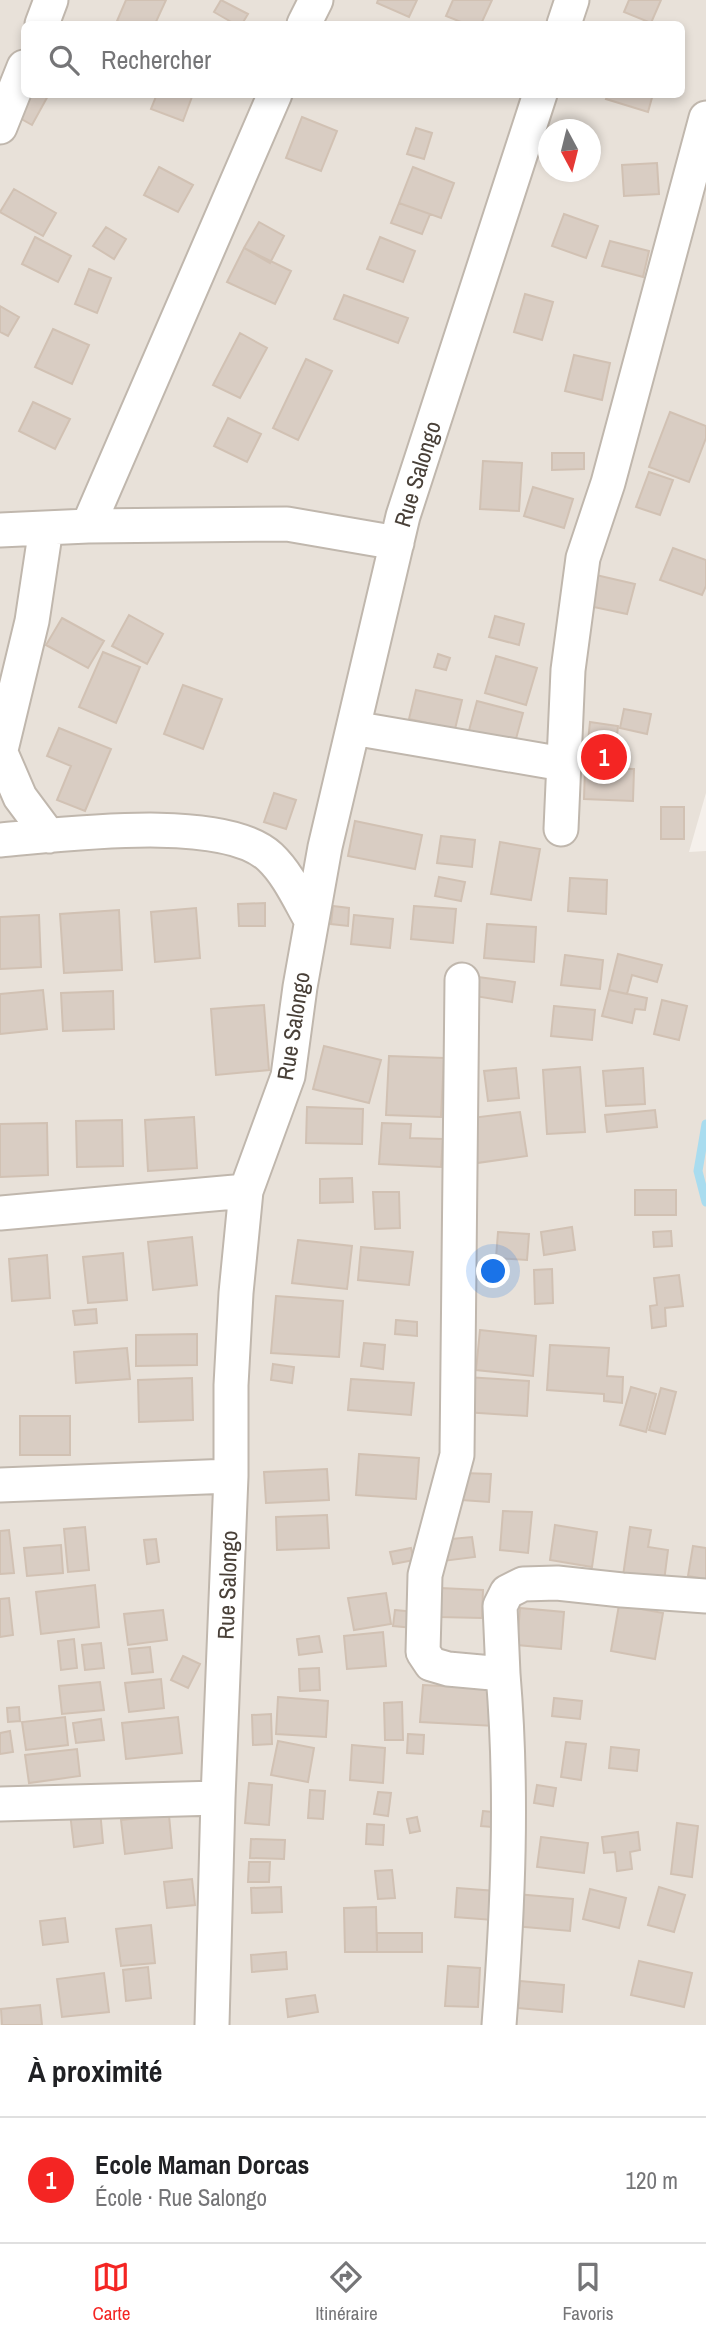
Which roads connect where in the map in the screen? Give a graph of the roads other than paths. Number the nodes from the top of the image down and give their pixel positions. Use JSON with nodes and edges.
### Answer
{"nodes":[{"id":1,"x":51,"y":0,"type":"edge"},
{"id":2,"x":316,"y":0,"type":"edge"},
{"id":3,"x":572,"y":0,"type":"edge"},
{"id":4,"x":42,"y":21,"type":"edge"},
{"id":5,"x":306,"y":21,"type":"edge"},
{"id":6,"x":565,"y":21,"type":"edge"},
{"id":7,"x":21,"y":74,"type":"edge"},
{"id":8,"x":273,"y":98,"type":"edge"},
{"id":9,"x":539,"y":98,"type":"edge"},
{"id":10,"x":0,"y":127,"type":"edge"},
{"id":11,"x":705,"y":127,"type":"edge"},
{"id":12,"x":88,"y":526,"type":"junction"},
{"id":13,"x":46,"y":528,"type":"junction"},
{"id":14,"x":0,"y":530,"type":"edge"},
{"id":15,"x":397,"y":543,"type":"junction"},
{"id":16,"x":353,"y":728,"type":"junction"},
{"id":17,"x":0,"y":754,"type":"edge"},
{"id":18,"x":563,"y":764,"type":"junction"},
{"id":19,"x":561,"y":829,"type":"dead end"},
{"id":20,"x":49,"y":836,"type":"junction"},
{"id":21,"x":0,"y":841,"type":"edge"},
{"id":22,"x":311,"y":920,"type":"junction"},
{"id":23,"x":462,"y":980,"type":"dead end"},
{"id":24,"x":246,"y":1191,"type":"junction"},
{"id":25,"x":0,"y":1213,"type":"edge"},
{"id":26,"x":231,"y":1476,"type":"junction"},
{"id":27,"x":0,"y":1485,"type":"edge"},
{"id":28,"x":706,"y":1595,"type":"edge"},
{"id":29,"x":503,"y":1674,"type":"junction"},
{"id":30,"x":218,"y":1798,"type":"junction"},
{"id":31,"x":0,"y":1804,"type":"edge"},
{"id":32,"x":212,"y":2025,"type":"edge"},
{"id":33,"x":499,"y":2025,"type":"edge"}],
"edges":[{"from":1,"to":4,"type":"street"},
{"from":2,"to":5,"type":"street"},
{"from":3,"to":6,"type":"street"},
{"from":7,"to":10,"type":"street"},
{"from":8,"to":12,"type":"street"},
{"from":9,"to":15,"type":"street","name":"Rue Salongo"},
{"from":11,"to":18,"type":"street"},
{"from":12,"to":13,"type":"street"},
{"from":12,"to":15,"type":"street"},
{"from":13,"to":14,"type":"street"},
{"from":13,"to":17,"type":"street"},
{"from":15,"to":16,"type":"street","name":"Rue Salongo"},
{"from":16,"to":18,"type":"street"},
{"from":16,"to":22,"type":"street","name":"Rue Salongo"},
{"from":17,"to":20,"type":"street"},
{"from":18,"to":19,"type":"street"},
{"from":20,"to":21,"type":"street"},
{"from":20,"to":22,"type":"street"},
{"from":22,"to":24,"type":"street","name":"Rue Salongo"},
{"from":23,"to":29,"type":"street"},
{"from":24,"to":25,"type":"street"},
{"from":24,"to":26,"type":"street","name":"Rue Salongo"},
{"from":26,"to":27,"type":"street"},
{"from":26,"to":30,"type":"street","name":"Rue Salongo"},
{"from":28,"to":29,"type":"street"},
{"from":29,"to":33,"type":"street"},
{"from":30,"to":31,"type":"street"},
{"from":30,"to":32,"type":"street","name":"Rue Salongo"}]}
